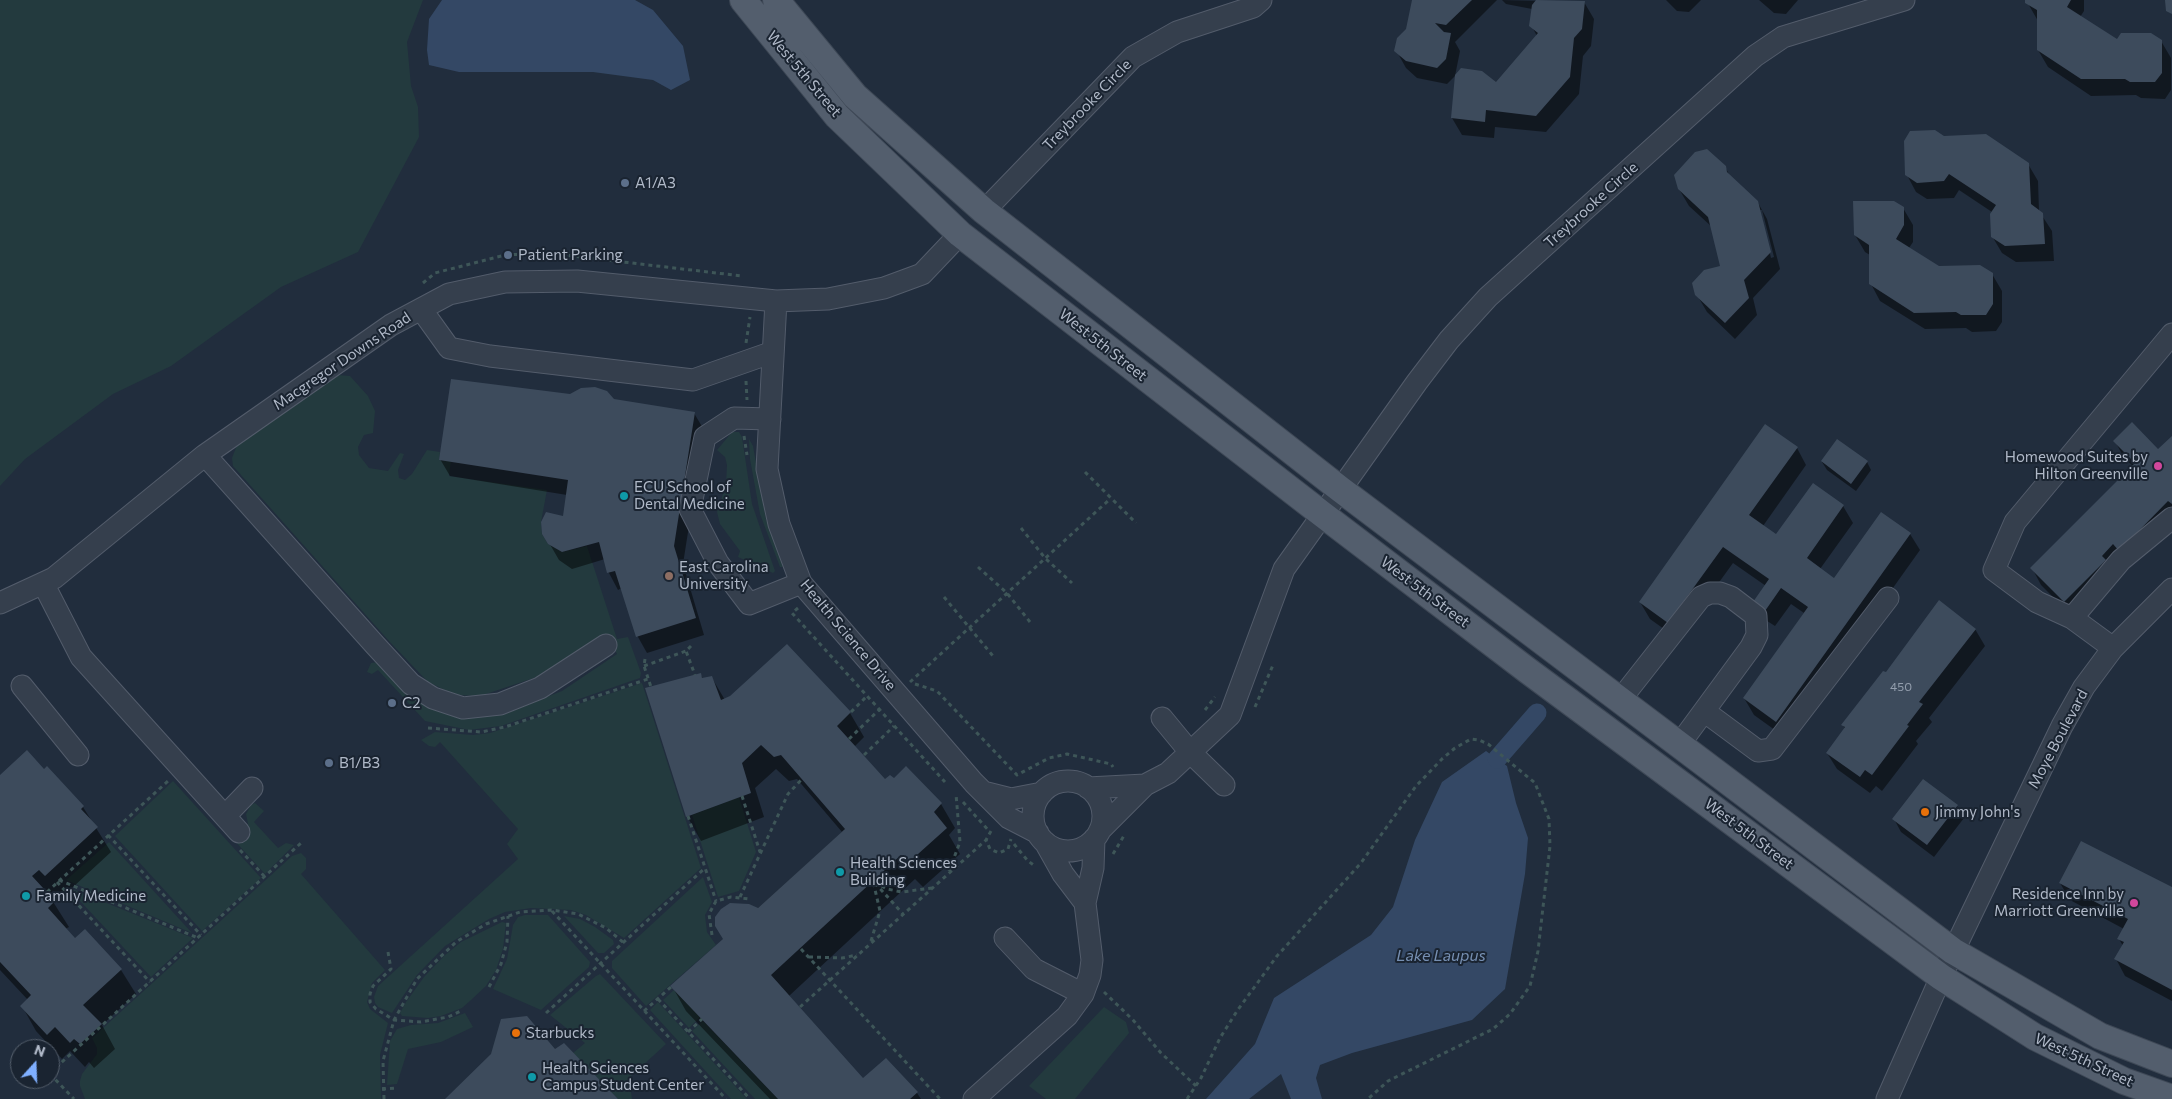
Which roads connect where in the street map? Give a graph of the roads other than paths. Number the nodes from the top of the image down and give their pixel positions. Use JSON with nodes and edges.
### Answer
{"nodes":[{"id":1,"x":743,"y":0,"type":"edge"},
{"id":2,"x":776,"y":0,"type":"edge"},
{"id":3,"x":1260,"y":0,"type":"edge"},
{"id":4,"x":1904,"y":0,"type":"edge"},
{"id":5,"x":984,"y":211,"type":"junction"},
{"id":6,"x":960,"y":234,"type":"junction"},
{"id":7,"x":776,"y":301,"type":"junction"},
{"id":8,"x":421,"y":309,"type":"junction"},
{"id":9,"x":2172,"y":334,"type":"edge"},
{"id":10,"x":773,"y":352,"type":"junction"},
{"id":11,"x":770,"y":419,"type":"junction"},
{"id":12,"x":205,"y":455,"type":"junction"},
{"id":13,"x":1340,"y":489,"type":"junction"},
{"id":14,"x":1322,"y":514,"type":"junction"},
{"id":15,"x":2172,"y":518,"type":"edge"},
{"id":16,"x":43,"y":583,"type":"junction"},
{"id":17,"x":802,"y":583,"type":"junction"},
{"id":18,"x":2172,"y":590,"type":"edge"},
{"id":19,"x":1888,"y":598,"type":"dead end"},
{"id":20,"x":0,"y":603,"type":"edge"},
{"id":21,"x":2072,"y":618,"type":"junction"},
{"id":22,"x":606,"y":645,"type":"dead end"},
{"id":23,"x":2113,"y":648,"type":"junction"},
{"id":24,"x":22,"y":686,"type":"dead end"},
{"id":25,"x":1620,"y":700,"type":"junction"},
{"id":26,"x":1704,"y":711,"type":"junction"},
{"id":27,"x":1162,"y":718,"type":"dead end"},
{"id":28,"x":1679,"y":745,"type":"junction"},
{"id":29,"x":1190,"y":752,"type":"junction"},
{"id":30,"x":78,"y":755,"type":"dead end"},
{"id":31,"x":1145,"y":785,"type":"junction"},
{"id":32,"x":1224,"y":785,"type":"dead end"},
{"id":33,"x":252,"y":788,"type":"dead end"},
{"id":34,"x":1088,"y":788,"type":"junction"},
{"id":35,"x":983,"y":792,"type":"junction"},
{"id":36,"x":1042,"y":793,"type":"junction"},
{"id":37,"x":225,"y":816,"type":"junction"},
{"id":38,"x":239,"y":832,"type":"dead end"},
{"id":39,"x":1097,"y":834,"type":"junction"},
{"id":40,"x":1042,"y":838,"type":"junction"},
{"id":41,"x":1085,"y":903,"type":"junction"},
{"id":42,"x":1010,"y":934,"type":"dead end"},
{"id":43,"x":1953,"y":951,"type":"junction"},
{"id":44,"x":1941,"y":977,"type":"junction"},
{"id":45,"x":1086,"y":985,"type":"junction"},
{"id":46,"x":2172,"y":1064,"type":"edge"},
{"id":47,"x":2172,"y":1098,"type":"edge"},
{"id":48,"x":974,"y":1099,"type":"edge"},
{"id":49,"x":1887,"y":1099,"type":"edge"}],
"edges":[{"from":1,"to":6,"type":"main road","name":"West 5th Street"},
{"from":2,"to":5,"type":"main road","name":"West 5th Street"},
{"from":3,"to":5,"type":"street","name":"Treybrooke Circle"},
{"from":4,"to":13,"type":"street","name":"Treybrooke Circle"},
{"from":5,"to":13,"type":"main road","name":"West 5th Street"},
{"from":6,"to":7,"type":"street","name":"Macgregor Downs Road"},
{"from":6,"to":14,"type":"main road","name":"West 5th Street"},
{"from":7,"to":8,"type":"street","name":"Macgregor Downs Road"},
{"from":7,"to":10,"type":"street","name":"Health Science Drive"},
{"from":8,"to":10,"type":"street"},
{"from":8,"to":12,"type":"street","name":"Macgregor Downs Road"},
{"from":9,"to":21,"type":"street"},
{"from":10,"to":11,"type":"street","name":"Health Science Drive"},
{"from":11,"to":17,"type":"street","name":"Health Science Drive"},
{"from":11,"to":17,"type":"street"},
{"from":12,"to":16,"type":"street","name":"Macgregor Downs Road"},
{"from":12,"to":22,"type":"street"},
{"from":13,"to":14,"type":"street","name":"Treybrooke Circle"},
{"from":13,"to":25,"type":"main road","name":"West 5th Street"},
{"from":14,"to":29,"type":"street","name":"Treybrooke Circle"},
{"from":14,"to":44,"type":"main road","name":"West 5th Street"},
{"from":15,"to":21,"type":"street"},
{"from":16,"to":20,"type":"street","name":"Macgregor Downs Road"},
{"from":16,"to":37,"type":"street"},
{"from":17,"to":35,"type":"street","name":"Health Science Drive"},
{"from":18,"to":23,"type":"street","name":"Moye Boulevard"},
{"from":19,"to":26,"type":"street"},
{"from":21,"to":23,"type":"street"},
{"from":23,"to":43,"type":"street","name":"Moye Boulevard"},
{"from":24,"to":30,"type":"street"},
{"from":25,"to":26,"type":"street"},
{"from":25,"to":28,"type":"main road","name":"West 5th Street"},
{"from":26,"to":28,"type":"street"},
{"from":27,"to":29,"type":"street"},
{"from":28,"to":43,"type":"main road","name":"West 5th Street"},
{"from":29,"to":31,"type":"street","name":"Treybrooke Circle"},
{"from":29,"to":32,"type":"street"},
{"from":31,"to":34,"type":"street"},
{"from":31,"to":39,"type":"street"},
{"from":33,"to":37,"type":"street"},
{"from":34,"to":36,"type":"street"},
{"from":34,"to":39,"type":"street"},
{"from":35,"to":36,"type":"street"},
{"from":35,"to":40,"type":"street","name":"Health Science Drive"},
{"from":36,"to":40,"type":"street"},
{"from":37,"to":38,"type":"street"},
{"from":39,"to":40,"type":"street"},
{"from":39,"to":41,"type":"street"},
{"from":40,"to":41,"type":"street"},
{"from":41,"to":45,"type":"street"},
{"from":42,"to":45,"type":"street"},
{"from":43,"to":44,"type":"street","name":"Moye Boulevard"},
{"from":43,"to":46,"type":"main road","name":"West 5th Street"},
{"from":44,"to":47,"type":"main road","name":"West 5th Street"},
{"from":44,"to":49,"type":"street","name":"Moye Boulevard"},
{"from":45,"to":48,"type":"street"}]}
